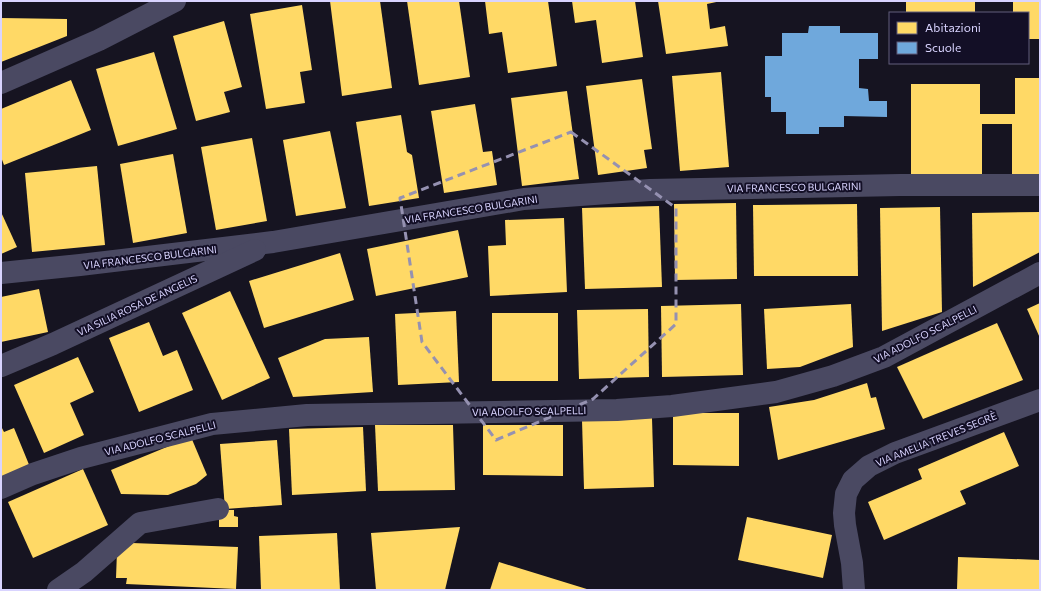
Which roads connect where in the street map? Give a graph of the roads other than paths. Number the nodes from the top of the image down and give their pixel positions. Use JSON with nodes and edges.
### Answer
{"nodes":[{"id":1,"x":175,"y":1,"type":"edge"},
{"id":2,"x":1,"y":83,"type":"edge"},
{"id":3,"x":1040,"y":185,"type":"edge"},
{"id":4,"x":273,"y":242,"type":"junction"},
{"id":5,"x":1,"y":273,"type":"edge"},
{"id":6,"x":1040,"y":273,"type":"edge"},
{"id":7,"x":1,"y":366,"type":"edge"},
{"id":8,"x":1040,"y":400,"type":"edge"},
{"id":9,"x":1,"y":488,"type":"edge"},
{"id":10,"x":218,"y":509,"type":"dead end"},
{"id":11,"x":58,"y":590,"type":"edge"},
{"id":12,"x":854,"y":590,"type":"edge"}],
"edges":[{"from":1,"to":2,"type":"street"},
{"from":3,"to":4,"type":"street","name":"VIA FRANCESCO BULGARINI"},
{"from":4,"to":5,"type":"street","name":"VIA FRANCESCO BULGARINI"},
{"from":4,"to":7,"type":"street","name":"VIA SILIA ROSA DE ANGELIS"},
{"from":6,"to":9,"type":"street","name":"VIA ADOLFO SCALPELLI"},
{"from":8,"to":12,"type":"street","name":"VIA AMELIA TREVES SEGRÈ"},
{"from":10,"to":11,"type":"street"}]}
